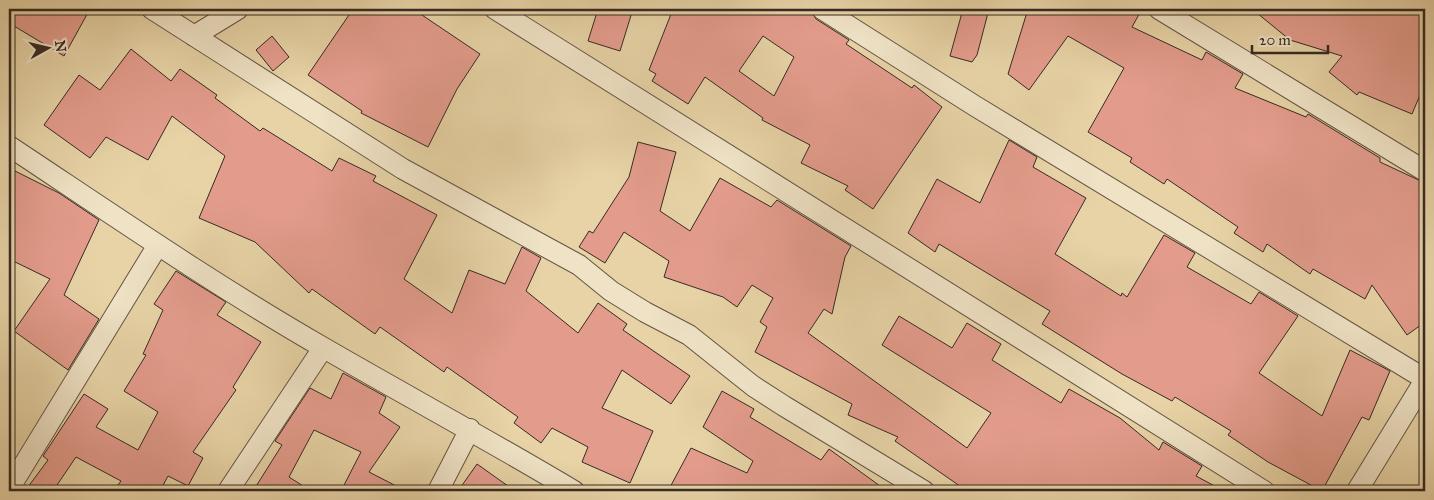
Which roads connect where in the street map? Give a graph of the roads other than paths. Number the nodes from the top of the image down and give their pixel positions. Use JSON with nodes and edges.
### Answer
{"nodes":[{"id":1,"x":152,"y":9,"type":"edge"},
{"id":2,"x":238,"y":9,"type":"edge"},
{"id":3,"x":495,"y":9,"type":"edge"},
{"id":4,"x":822,"y":9,"type":"edge"},
{"id":5,"x":1160,"y":9,"type":"edge"},
{"id":6,"x":194,"y":36,"type":"junction"},
{"id":7,"x":9,"y":146,"type":"edge"},
{"id":8,"x":1425,"y":171,"type":"edge"},
{"id":9,"x":158,"y":245,"type":"junction"},
{"id":10,"x":324,"y":348,"type":"junction"},
{"id":11,"x":1425,"y":379,"type":"edge"},
{"id":12,"x":470,"y":429,"type":"junction"},
{"id":13,"x":9,"y":489,"type":"edge"},
{"id":14,"x":228,"y":491,"type":"edge"},
{"id":15,"x":438,"y":491,"type":"edge"},
{"id":16,"x":574,"y":491,"type":"edge"},
{"id":17,"x":924,"y":491,"type":"edge"},
{"id":18,"x":1264,"y":491,"type":"edge"},
{"id":19,"x":1357,"y":491,"type":"edge"}],
"edges":[{"from":1,"to":6,"type":"street"},
{"from":2,"to":6,"type":"street"},
{"from":3,"to":18,"type":"street"},
{"from":4,"to":11,"type":"street"},
{"from":5,"to":8,"type":"street"},
{"from":6,"to":17,"type":"street"},
{"from":7,"to":9,"type":"street"},
{"from":9,"to":10,"type":"street"},
{"from":9,"to":13,"type":"street"},
{"from":10,"to":12,"type":"street"},
{"from":10,"to":14,"type":"street"},
{"from":11,"to":19,"type":"street"},
{"from":12,"to":15,"type":"street"},
{"from":12,"to":16,"type":"street"}]}
